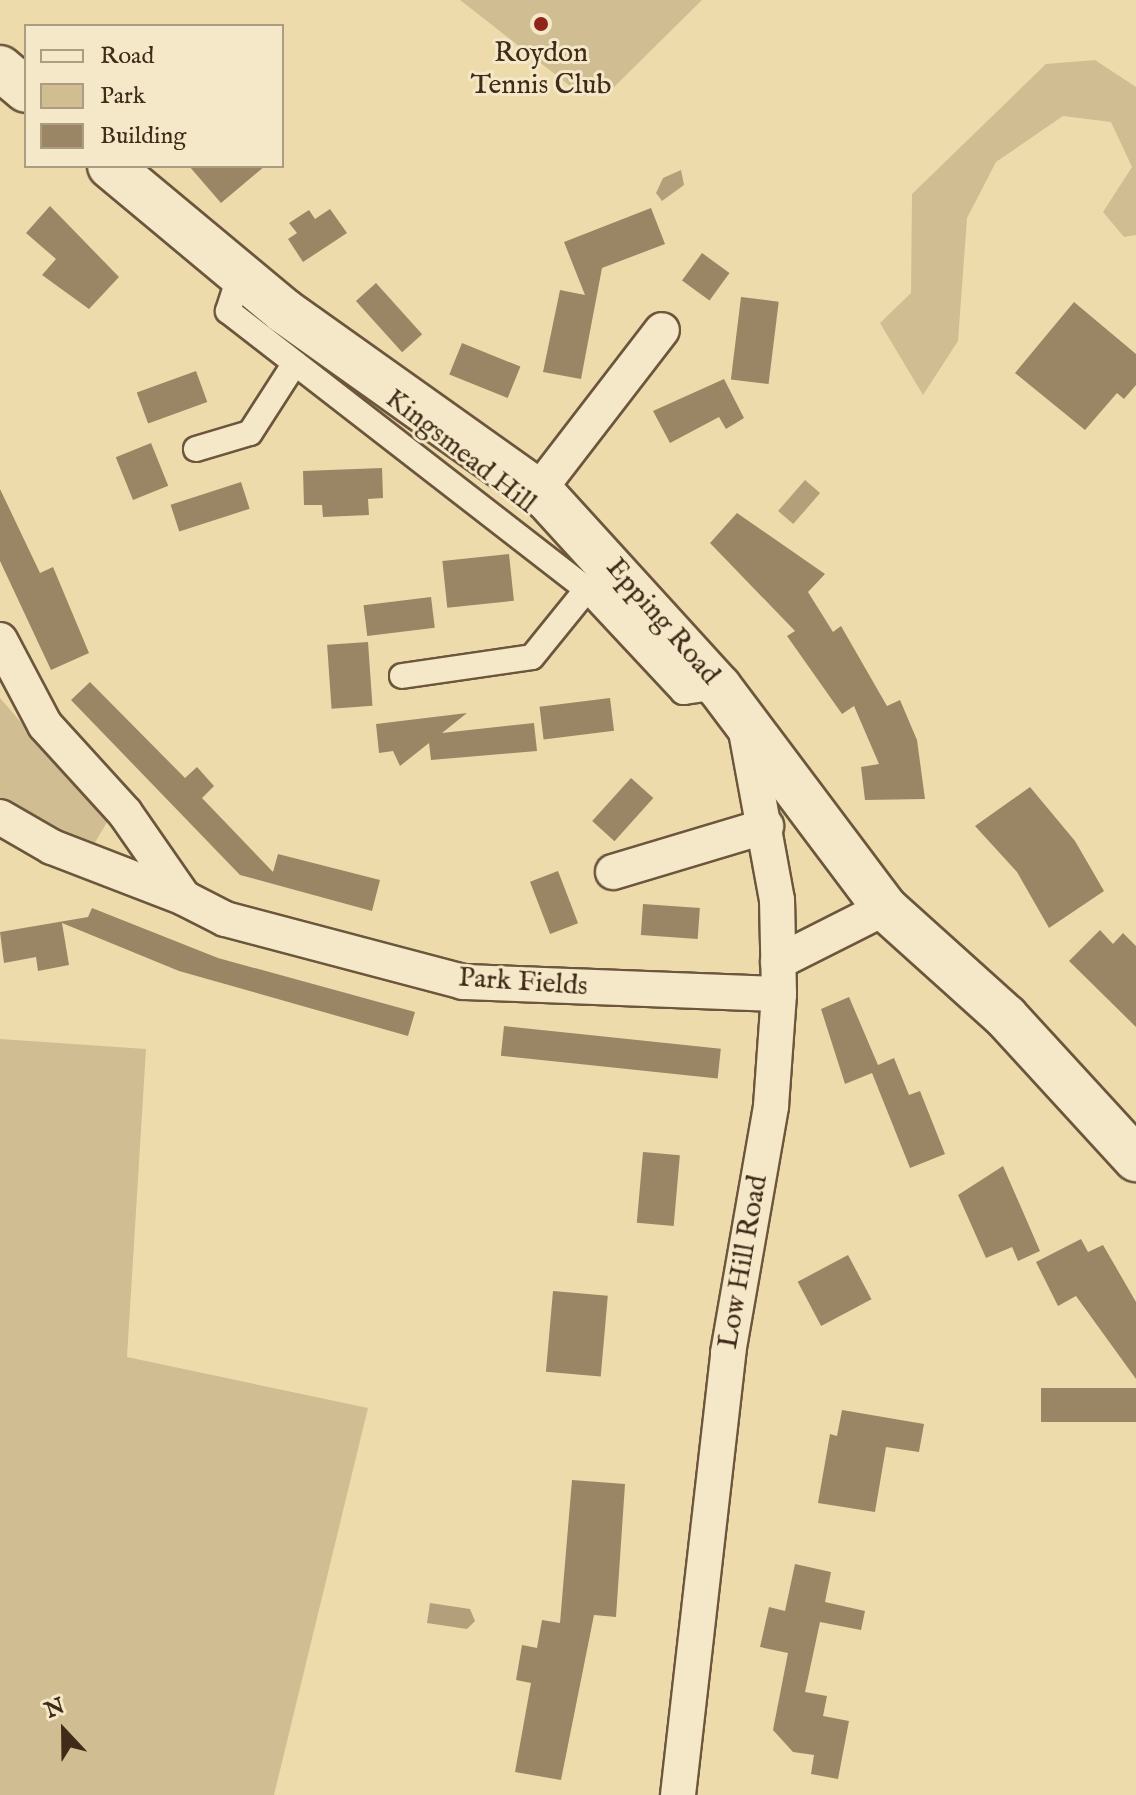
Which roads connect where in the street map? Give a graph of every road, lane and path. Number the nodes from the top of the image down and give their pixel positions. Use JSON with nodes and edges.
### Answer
{"nodes":[{"id":1,"x":0,"y":68,"type":"edge"},
{"id":2,"x":24,"y":88,"type":"edge"},
{"id":3,"x":112,"y":168,"type":"edge"},
{"id":4,"x":240,"y":274,"type":"junction"},
{"id":5,"x":662,"y":330,"type":"dead end"},
{"id":6,"x":295,"y":363,"type":"junction"},
{"id":7,"x":196,"y":449,"type":"dead end"},
{"id":8,"x":538,"y":491,"type":"junction"},
{"id":9,"x":587,"y":589,"type":"junction"},
{"id":10,"x":0,"y":640,"type":"edge"},
{"id":11,"x":402,"y":676,"type":"dead end"},
{"id":12,"x":719,"y":687,"type":"junction"},
{"id":13,"x":746,"y":731,"type":"junction"},
{"id":14,"x":125,"y":813,"type":"junction"},
{"id":15,"x":0,"y":817,"type":"edge"},
{"id":16,"x":766,"y":826,"type":"junction"},
{"id":17,"x":89,"y":863,"type":"junction"},
{"id":18,"x":613,"y":872,"type":"dead end"},
{"id":19,"x":184,"y":898,"type":"junction"},
{"id":20,"x":885,"y":908,"type":"junction"},
{"id":21,"x":778,"y":978,"type":"junction"},
{"id":22,"x":1136,"y":1159,"type":"edge"},
{"id":23,"x":678,"y":1795,"type":"edge"}],
"edges":[{"from":1,"to":2,"type":"main road"},
{"from":3,"to":4,"type":"main road","name":"Epping Road"},
{"from":4,"to":6,"type":"street","name":"Kingsmead Hill"},
{"from":4,"to":8,"type":"main road","name":"Epping Road"},
{"from":5,"to":8,"type":"street"},
{"from":6,"to":7,"type":"street"},
{"from":6,"to":9,"type":"street","name":"Kingsmead Hill"},
{"from":8,"to":12,"type":"main road","name":"Epping Road"},
{"from":9,"to":11,"type":"street"},
{"from":9,"to":12,"type":"street","name":"Kingsmead Hill"},
{"from":10,"to":14,"type":"street"},
{"from":12,"to":13,"type":"main road","name":"Epping Road"},
{"from":13,"to":16,"type":"street","name":"Low Hill Road"},
{"from":13,"to":20,"type":"main road","name":"Epping Road"},
{"from":14,"to":17,"type":"street"},
{"from":14,"to":19,"type":"street"},
{"from":15,"to":17,"type":"street","name":"Park Fields"},
{"from":16,"to":18,"type":"street"},
{"from":16,"to":21,"type":"street","name":"Low Hill Road"},
{"from":17,"to":19,"type":"street","name":"Park Fields"},
{"from":19,"to":21,"type":"street","name":"Park Fields"},
{"from":20,"to":21,"type":"street"},
{"from":20,"to":22,"type":"main road","name":"Epping Road"},
{"from":21,"to":23,"type":"street","name":"Low Hill Road"}]}
